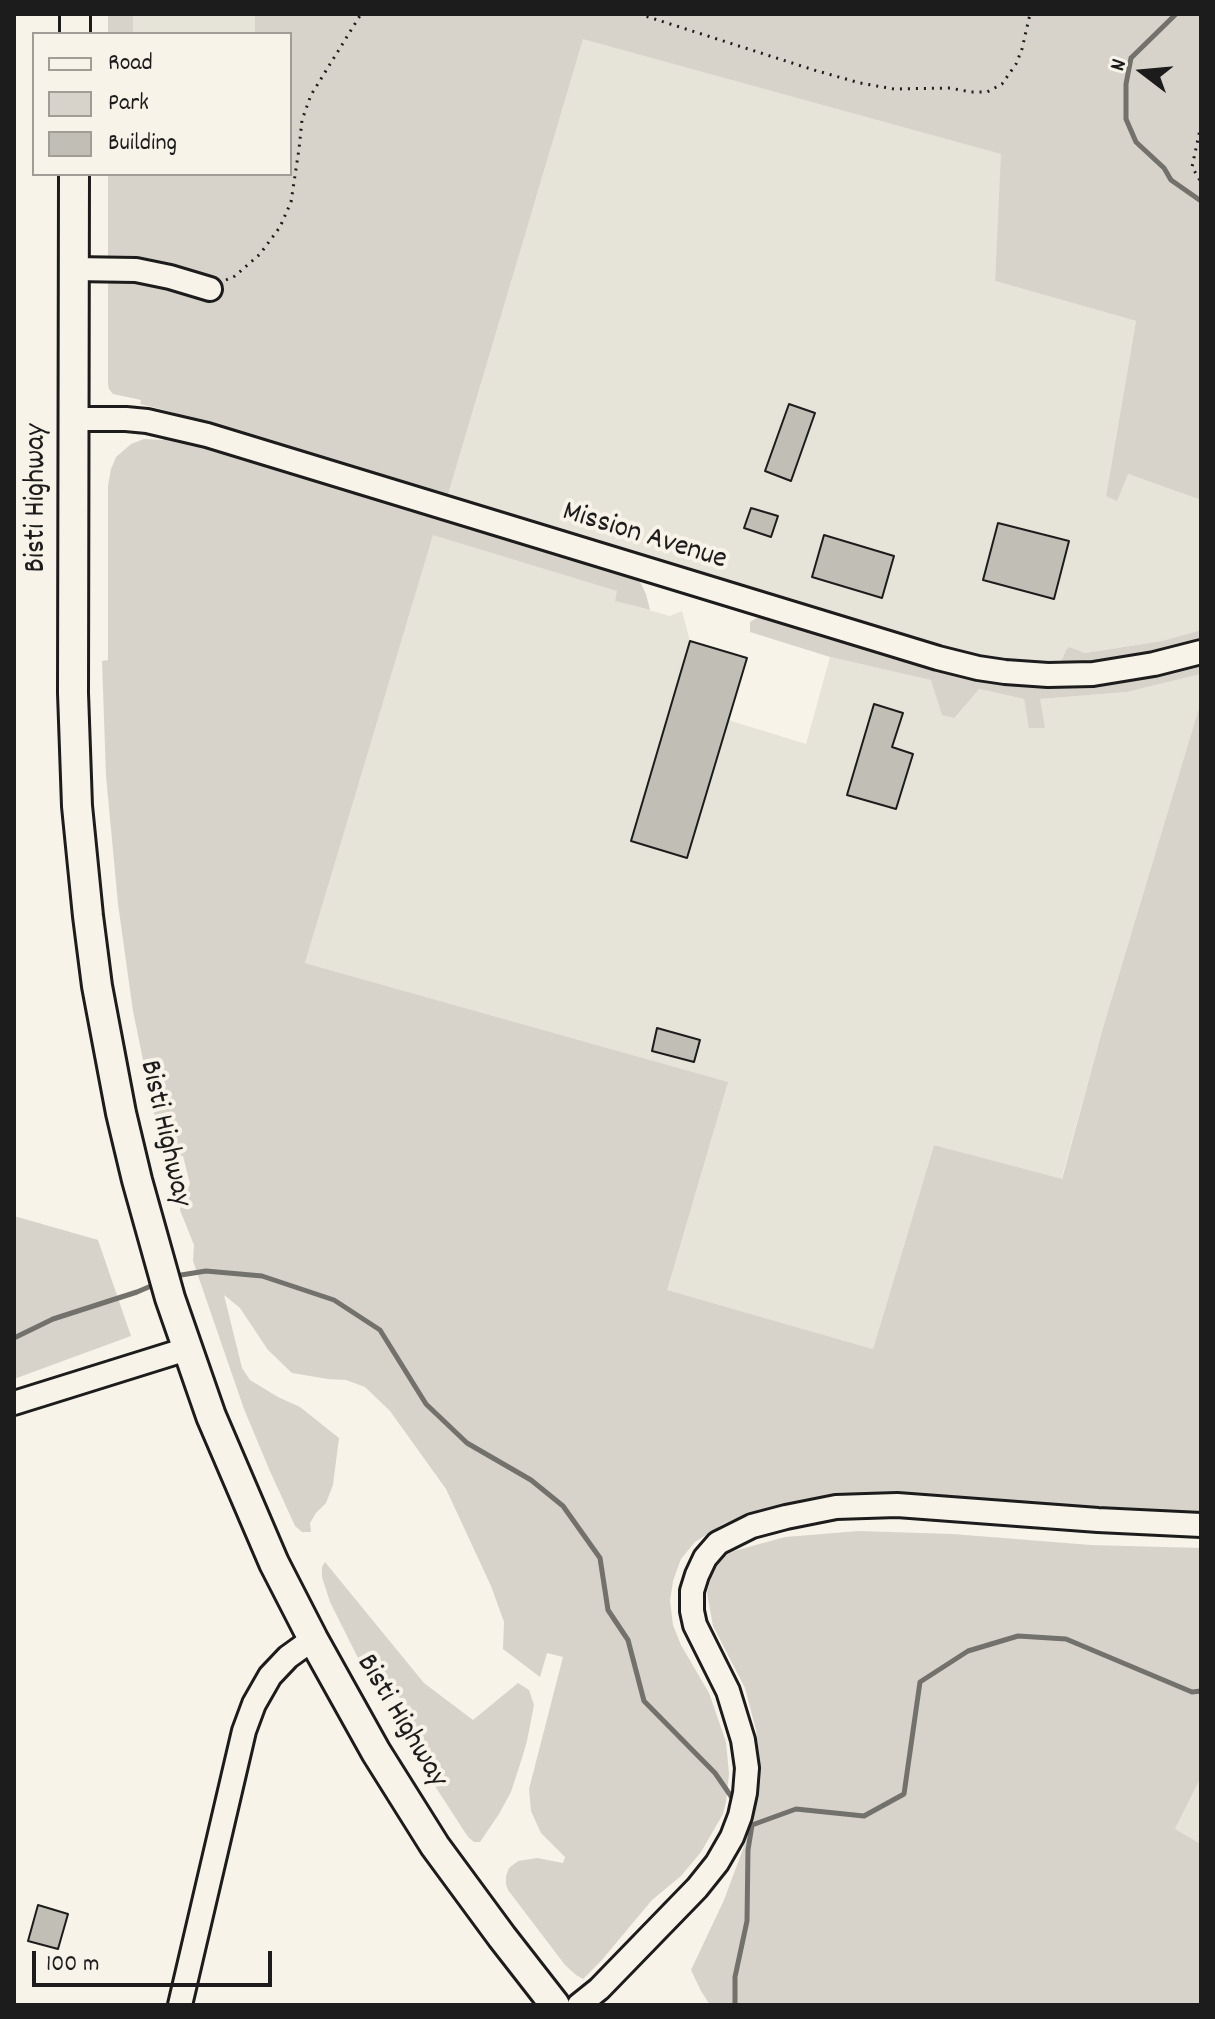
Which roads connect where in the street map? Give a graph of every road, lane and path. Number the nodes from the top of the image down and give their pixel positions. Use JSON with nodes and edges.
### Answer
{"nodes":[{"id":1,"x":361,"y":14,"type":"edge"},
{"id":2,"x":639,"y":14,"type":"edge"},
{"id":3,"x":1030,"y":14,"type":"edge"},
{"id":4,"x":1201,"y":125,"type":"edge"},
{"id":5,"x":74,"y":176,"type":"edge"},
{"id":6,"x":1201,"y":182,"type":"edge"},
{"id":7,"x":74,"y":269,"type":"junction"},
{"id":8,"x":210,"y":289,"type":"joint"},
{"id":9,"x":73,"y":419,"type":"junction"},
{"id":10,"x":1201,"y":652,"type":"edge"},
{"id":11,"x":187,"y":1349,"type":"junction"},
{"id":12,"x":14,"y":1403,"type":"edge"},
{"id":13,"x":1201,"y":1525,"type":"edge"},
{"id":14,"x":313,"y":1639,"type":"junction"},
{"id":15,"x":180,"y":2005,"type":"edge"},
{"id":16,"x":555,"y":2005,"type":"edge"},
{"id":17,"x":579,"y":2005,"type":"edge"}],
"edges":[{"from":1,"to":8,"type":"path"},
{"from":2,"to":3,"type":"path"},
{"from":4,"to":6,"type":"path"},
{"from":5,"to":7,"type":"main road","name":"Bisti Highway"},
{"from":7,"to":8,"type":"street"},
{"from":7,"to":9,"type":"main road","name":"Bisti Highway"},
{"from":9,"to":10,"type":"street","name":"Mission Avenue"},
{"from":9,"to":11,"type":"main road","name":"Bisti Highway"},
{"from":11,"to":12,"type":"street"},
{"from":11,"to":14,"type":"main road","name":"Bisti Highway"},
{"from":13,"to":17,"type":"street"},
{"from":14,"to":15,"type":"street"},
{"from":14,"to":16,"type":"main road","name":"Bisti Highway"}]}
